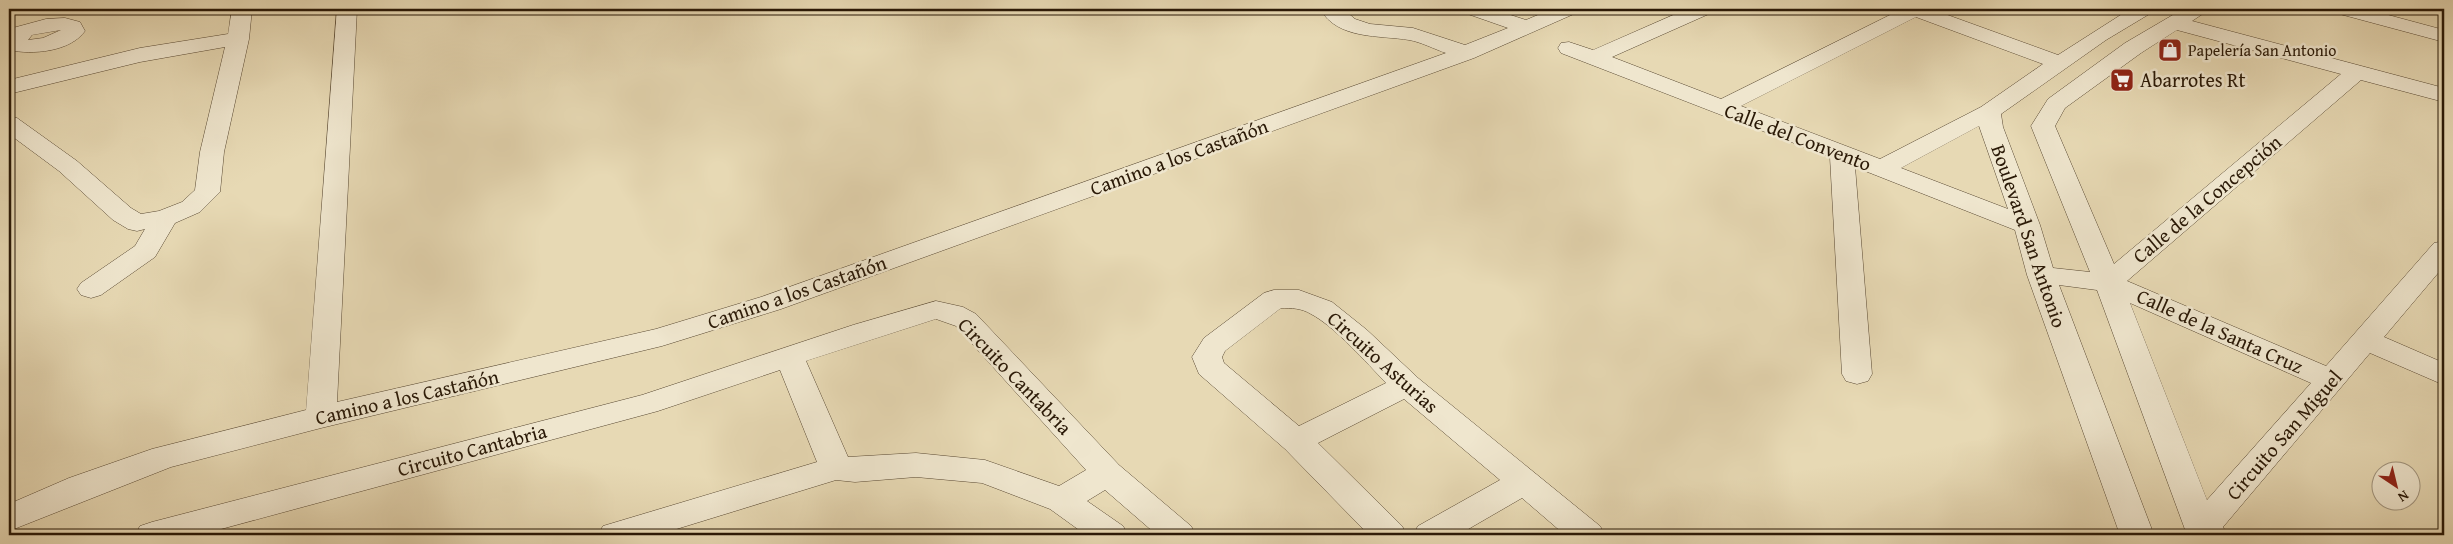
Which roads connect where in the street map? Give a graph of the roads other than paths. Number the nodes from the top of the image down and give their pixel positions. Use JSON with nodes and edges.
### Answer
{"nodes":[{"id":1,"x":86,"y":9,"type":"edge"},
{"id":2,"x":242,"y":9,"type":"edge"},
{"id":3,"x":347,"y":9,"type":"edge"},
{"id":4,"x":1330,"y":9,"type":"edge"},
{"id":5,"x":1472,"y":9,"type":"edge"},
{"id":6,"x":1568,"y":9,"type":"edge"},
{"id":7,"x":1704,"y":9,"type":"edge"},
{"id":8,"x":1915,"y":9,"type":"edge"},
{"id":9,"x":2144,"y":9,"type":"edge"},
{"id":10,"x":2343,"y":9,"type":"edge"},
{"id":11,"x":2186,"y":16,"type":"edge"},
{"id":12,"x":2398,"y":16,"type":"edge"},
{"id":13,"x":53,"y":19,"type":"edge"},
{"id":14,"x":1527,"y":27,"type":"junction"},
{"id":15,"x":2099,"y":36,"type":"junction"},
{"id":16,"x":2444,"y":36,"type":"edge"},
{"id":17,"x":238,"y":39,"type":"junction"},
{"id":18,"x":19,"y":41,"type":"edge"},
{"id":19,"x":1569,"y":48,"type":"dead end"},
{"id":20,"x":2133,"y":48,"type":"junction"},
{"id":21,"x":1466,"y":53,"type":"junction"},
{"id":22,"x":1594,"y":57,"type":"junction"},
{"id":23,"x":2060,"y":63,"type":"junction"},
{"id":24,"x":2358,"y":72,"type":"junction"},
{"id":25,"x":11,"y":89,"type":"edge"},
{"id":26,"x":2444,"y":95,"type":"edge"},
{"id":27,"x":1722,"y":107,"type":"junction"},
{"id":28,"x":1988,"y":112,"type":"junction"},
{"id":29,"x":9,"y":123,"type":"edge"},
{"id":30,"x":1842,"y":154,"type":"junction"},
{"id":31,"x":1880,"y":169,"type":"junction"},
{"id":32,"x":165,"y":218,"type":"junction"},
{"id":33,"x":2027,"y":225,"type":"junction"},
{"id":34,"x":2441,"y":260,"type":"edge"},
{"id":35,"x":2042,"y":275,"type":"junction"},
{"id":36,"x":2108,"y":283,"type":"junction"},
{"id":37,"x":91,"y":289,"type":"dead end"},
{"id":38,"x":2366,"y":340,"type":"junction"},
{"id":39,"x":789,"y":356,"type":"junction"},
{"id":40,"x":1857,"y":374,"type":"dead end"},
{"id":41,"x":2444,"y":374,"type":"edge"},
{"id":42,"x":2331,"y":380,"type":"junction"},
{"id":43,"x":1407,"y":385,"type":"junction"},
{"id":44,"x":321,"y":417,"type":"junction"},
{"id":45,"x":1296,"y":441,"type":"junction"},
{"id":46,"x":836,"y":468,"type":"junction"},
{"id":47,"x":1107,"y":473,"type":"junction"},
{"id":48,"x":1522,"y":483,"type":"junction"},
{"id":49,"x":1062,"y":500,"type":"junction"},
{"id":50,"x":9,"y":518,"type":"edge"},
{"id":51,"x":2205,"y":533,"type":"edge"},
{"id":52,"x":152,"y":535,"type":"edge"},
{"id":53,"x":615,"y":535,"type":"edge"},
{"id":54,"x":1111,"y":535,"type":"edge"},
{"id":55,"x":1179,"y":535,"type":"edge"},
{"id":56,"x":1390,"y":535,"type":"edge"},
{"id":57,"x":1430,"y":535,"type":"edge"},
{"id":58,"x":1588,"y":535,"type":"edge"},
{"id":59,"x":2137,"y":535,"type":"edge"}],
"edges":[{"from":1,"to":13,"type":"street"},
{"from":2,"to":17,"type":"street"},
{"from":3,"to":44,"type":"street"},
{"from":4,"to":21,"type":"street"},
{"from":5,"to":14,"type":"street"},
{"from":6,"to":14,"type":"street","name":"Camino a los Castañón"},
{"from":7,"to":22,"type":"street"},
{"from":8,"to":23,"type":"street"},
{"from":8,"to":27,"type":"street"},
{"from":9,"to":15,"type":"street"},
{"from":10,"to":12,"type":"street"},
{"from":11,"to":20,"type":"street"},
{"from":11,"to":24,"type":"street"},
{"from":12,"to":16,"type":"street"},
{"from":13,"to":18,"type":"street"},
{"from":13,"to":18,"type":"street"},
{"from":14,"to":21,"type":"street","name":"Camino a los Castañón"},
{"from":15,"to":20,"type":"street"},
{"from":15,"to":23,"type":"street"},
{"from":17,"to":25,"type":"street"},
{"from":17,"to":32,"type":"street"},
{"from":18,"to":25,"type":"street"},
{"from":19,"to":22,"type":"street","name":"Calle del Convento"},
{"from":20,"to":36,"type":"street"},
{"from":21,"to":44,"type":"street","name":"Camino a los Castañón"},
{"from":22,"to":27,"type":"street","name":"Calle del Convento"},
{"from":23,"to":28,"type":"street"},
{"from":24,"to":26,"type":"street"},
{"from":24,"to":36,"type":"street","name":"Calle de la Concepción"},
{"from":27,"to":30,"type":"street","name":"Calle del Convento"},
{"from":28,"to":31,"type":"street"},
{"from":28,"to":33,"type":"street","name":"Boulevard San Antonio"},
{"from":29,"to":32,"type":"street"},
{"from":30,"to":31,"type":"street","name":"Calle del Convento"},
{"from":30,"to":40,"type":"street"},
{"from":31,"to":33,"type":"street","name":"Calle del Convento"},
{"from":32,"to":37,"type":"street"},
{"from":33,"to":35,"type":"street","name":"Boulevard San Antonio"},
{"from":34,"to":38,"type":"street","name":"Circuito San Miguel"},
{"from":35,"to":36,"type":"street"},
{"from":35,"to":59,"type":"street","name":"Boulevard San Antonio"},
{"from":36,"to":42,"type":"street","name":"Calle de la Santa Cruz"},
{"from":36,"to":51,"type":"street"},
{"from":38,"to":41,"type":"street"},
{"from":38,"to":42,"type":"street","name":"Circuito San Miguel"},
{"from":39,"to":46,"type":"street"},
{"from":39,"to":47,"type":"street","name":"Circuito Cantabria"},
{"from":39,"to":52,"type":"street","name":"Circuito Cantabria"},
{"from":42,"to":51,"type":"street","name":"Circuito San Miguel"},
{"from":43,"to":45,"type":"street"},
{"from":43,"to":45,"type":"street","name":"Circuito Asturias"},
{"from":43,"to":48,"type":"street","name":"Circuito Asturias"},
{"from":44,"to":50,"type":"street","name":"Camino a los Castañón"},
{"from":45,"to":56,"type":"street","name":"Circuito Asturias"},
{"from":46,"to":49,"type":"street"},
{"from":46,"to":53,"type":"street"},
{"from":47,"to":49,"type":"street"},
{"from":47,"to":55,"type":"street","name":"Circuito Cantabria"},
{"from":48,"to":57,"type":"street"},
{"from":48,"to":58,"type":"street","name":"Circuito Asturias"},
{"from":49,"to":54,"type":"street"}]}
